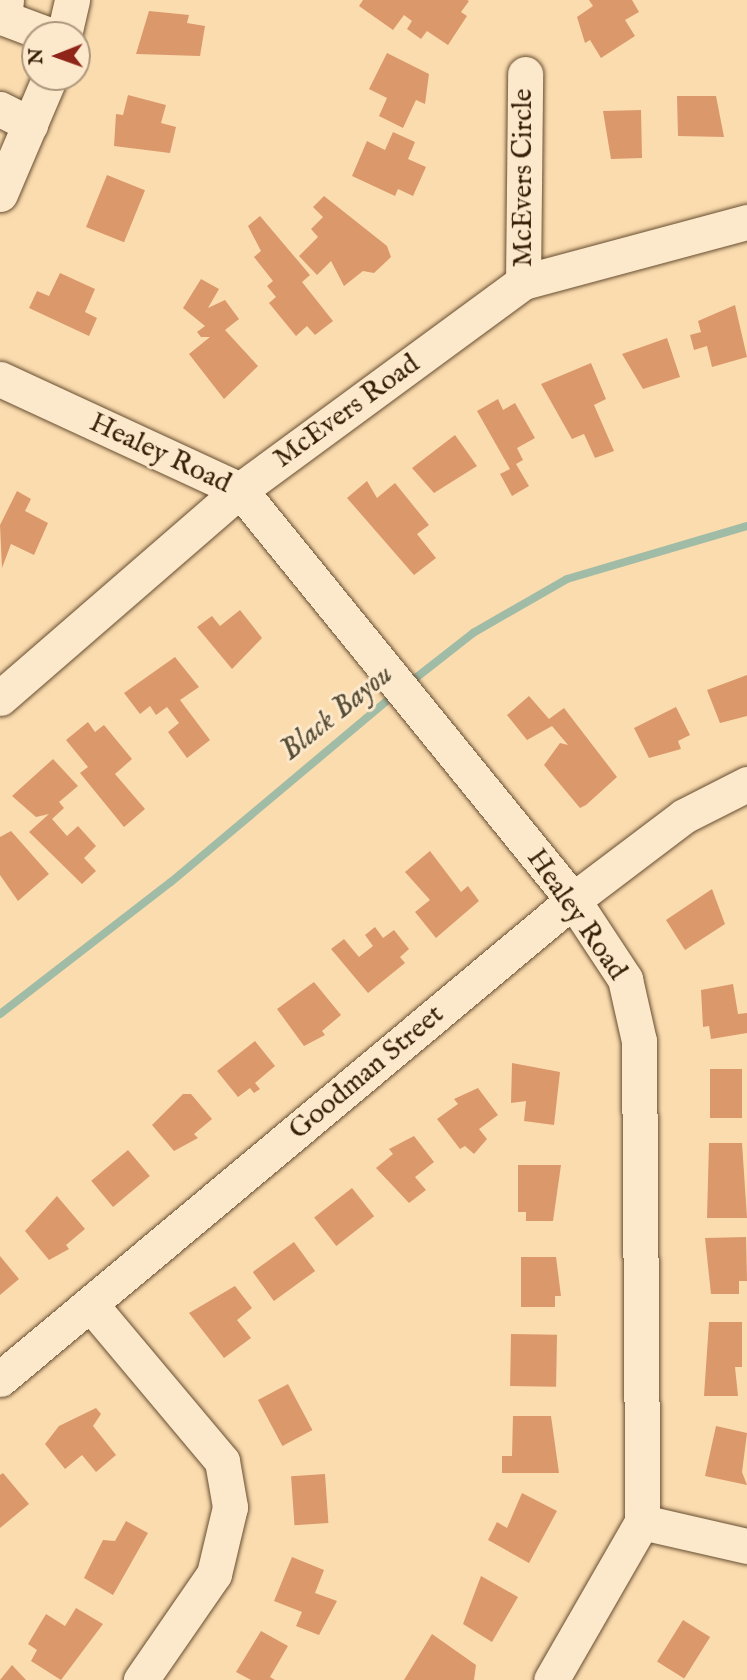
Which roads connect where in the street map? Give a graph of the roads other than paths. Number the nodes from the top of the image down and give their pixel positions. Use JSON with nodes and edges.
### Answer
{"nodes":[{"id":1,"x":72,"y":0,"type":"edge"},
{"id":2,"x":3,"y":12,"type":"edge"},
{"id":3,"x":21,"y":21,"type":"edge"},
{"id":4,"x":67,"y":21,"type":"edge"},
{"id":5,"x":525,"y":74,"type":"dead end"},
{"id":6,"x":37,"y":91,"type":"edge"},
{"id":7,"x":15,"y":116,"type":"edge"},
{"id":8,"x":0,"y":194,"type":"edge"},
{"id":9,"x":747,"y":222,"type":"edge"},
{"id":10,"x":523,"y":282,"type":"junction"},
{"id":11,"x":0,"y":379,"type":"edge"},
{"id":12,"x":240,"y":490,"type":"junction"},
{"id":13,"x":0,"y":698,"type":"edge"},
{"id":14,"x":747,"y":784,"type":"edge"},
{"id":15,"x":573,"y":900,"type":"junction"},
{"id":16,"x":91,"y":1305,"type":"junction"},
{"id":17,"x":0,"y":1378,"type":"edge"},
{"id":18,"x":642,"y":1522,"type":"junction"},
{"id":19,"x":747,"y":1546,"type":"edge"},
{"id":20,"x":141,"y":1680,"type":"edge"},
{"id":21,"x":551,"y":1680,"type":"edge"}],
"edges":[{"from":1,"to":4,"type":"street"},
{"from":2,"to":3,"type":"street"},
{"from":5,"to":10,"type":"street","name":"McEvers Circle"},
{"from":6,"to":7,"type":"street"},
{"from":7,"to":8,"type":"street"},
{"from":9,"to":10,"type":"street","name":"McEvers Road"},
{"from":10,"to":12,"type":"street","name":"McEvers Road"},
{"from":11,"to":12,"type":"street","name":"Healey Road"},
{"from":12,"to":13,"type":"street","name":"McEvers Road"},
{"from":12,"to":15,"type":"street","name":"Healey Road"},
{"from":14,"to":15,"type":"street","name":"Goodman Street"},
{"from":15,"to":16,"type":"street","name":"Goodman Street"},
{"from":15,"to":18,"type":"street","name":"Healey Road"},
{"from":16,"to":17,"type":"street","name":"Goodman Street"},
{"from":16,"to":20,"type":"street"},
{"from":18,"to":19,"type":"street"},
{"from":18,"to":21,"type":"street"}]}
